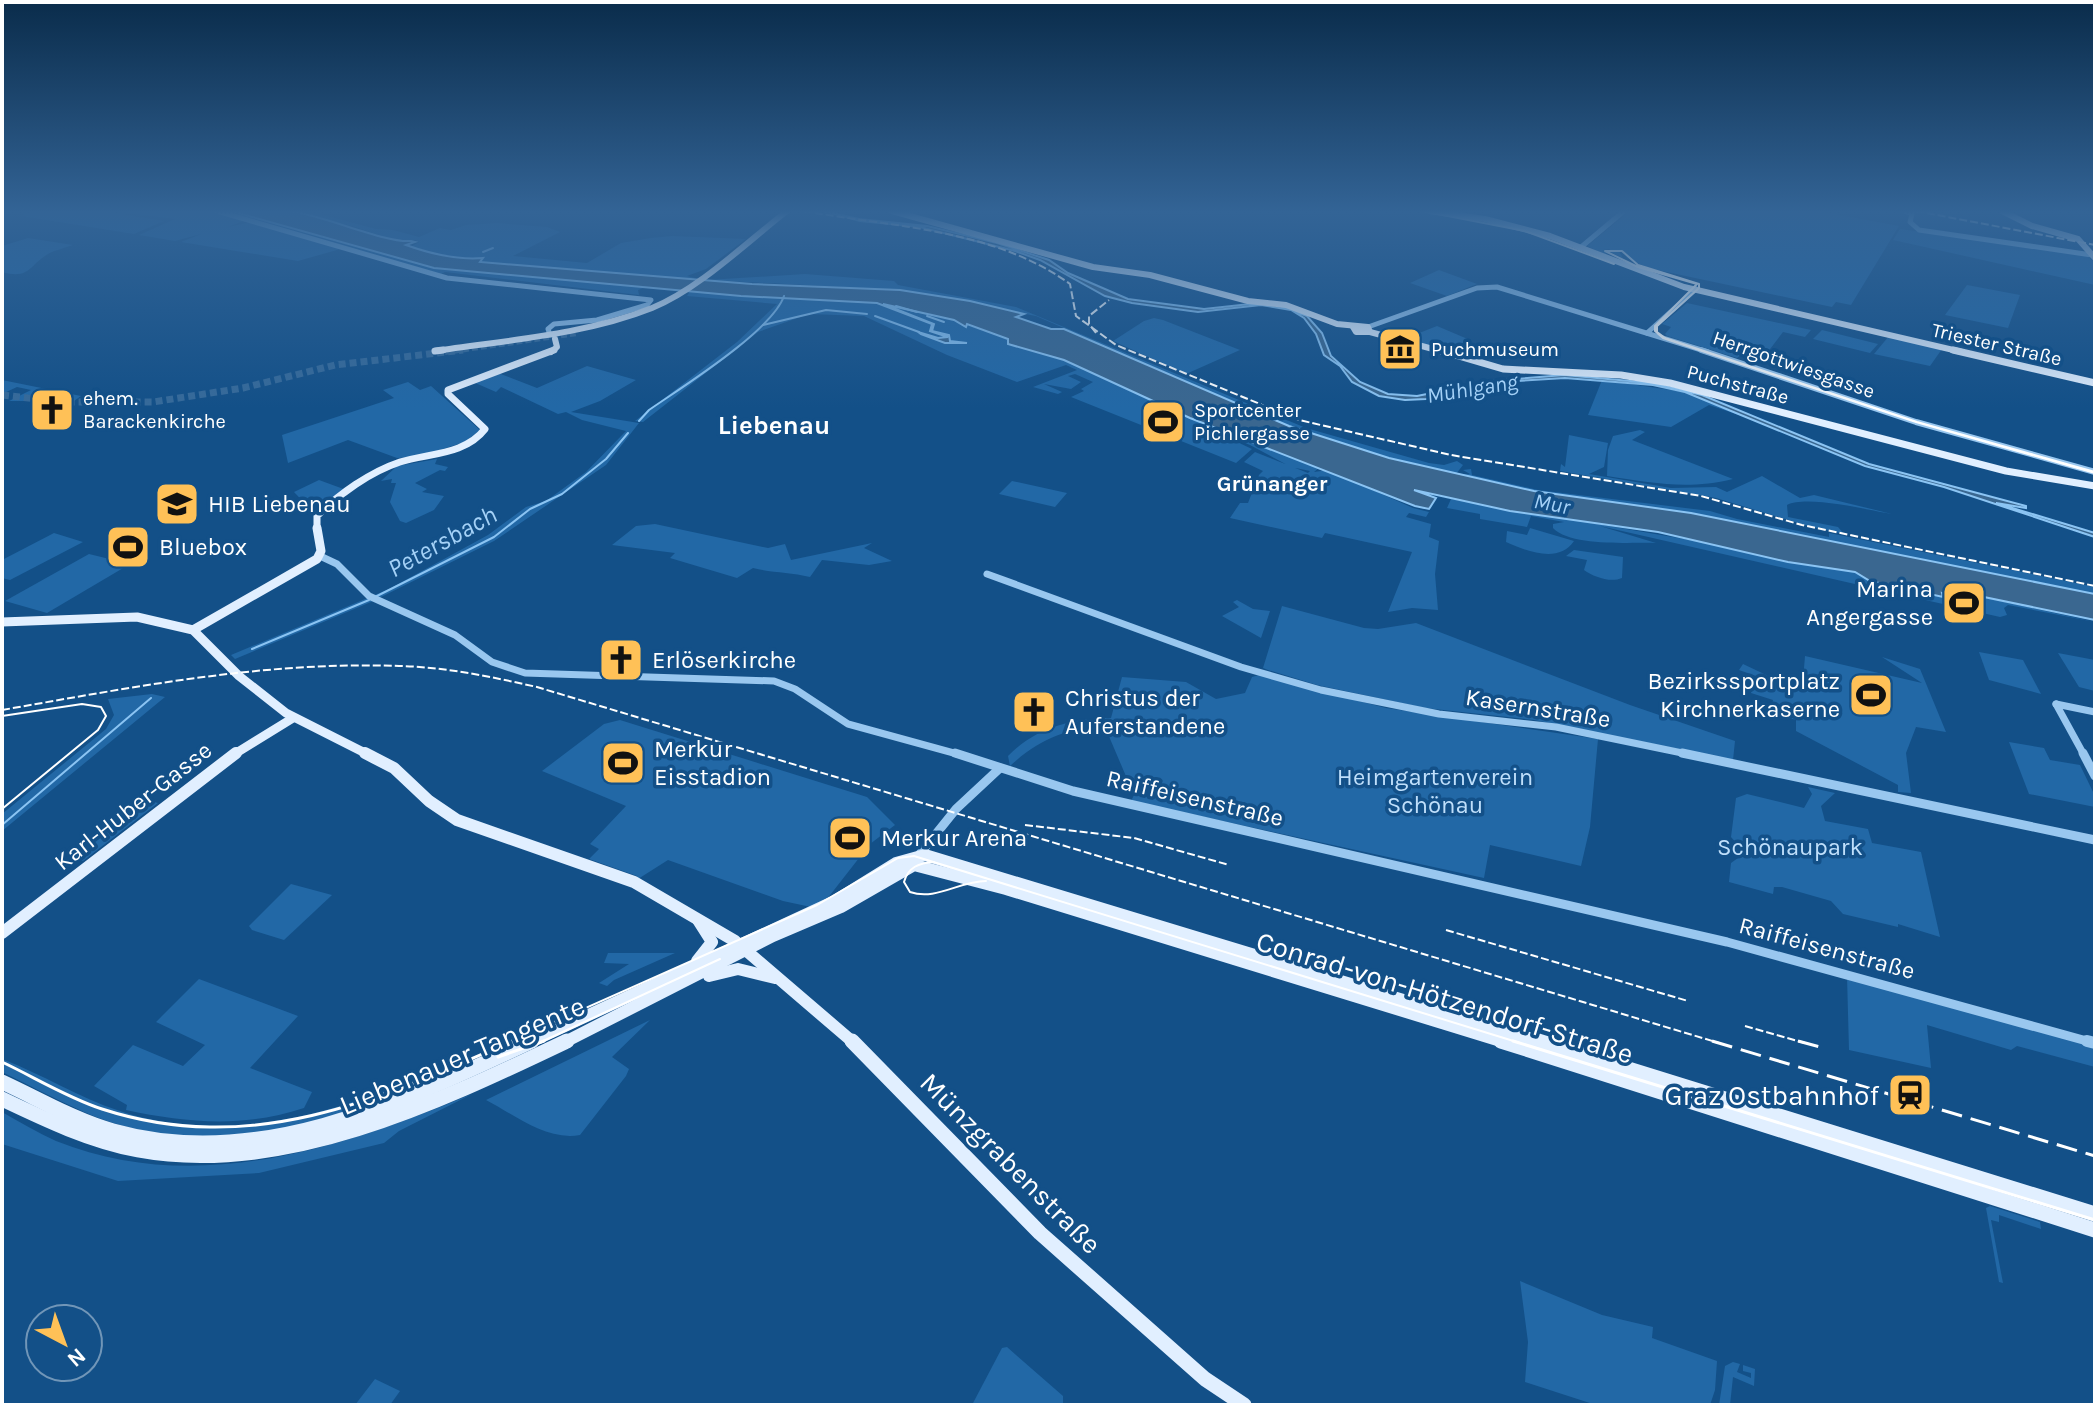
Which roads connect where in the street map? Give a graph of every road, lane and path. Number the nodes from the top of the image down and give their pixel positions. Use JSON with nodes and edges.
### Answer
{"nodes":[{"id":1,"x":442,"y":277,"type":"edge"},
{"id":2,"x":704,"y":277,"type":"edge"},
{"id":3,"x":1156,"y":277,"type":"edge"},
{"id":4,"x":1663,"y":277,"type":"edge"},
{"id":5,"x":1664,"y":277,"type":"edge"},
{"id":6,"x":1696,"y":289,"type":"junction"},
{"id":7,"x":673,"y":299,"type":"junction"},
{"id":8,"x":1659,"y":323,"type":"junction"},
{"id":9,"x":1369,"y":330,"type":"junction"},
{"id":10,"x":575,"y":331,"type":"tunnel mouth"},
{"id":11,"x":1647,"y":333,"type":"junction"},
{"id":12,"x":1657,"y":333,"type":"junction"},
{"id":13,"x":552,"y":336,"type":"junction"},
{"id":14,"x":1668,"y":339,"type":"junction"},
{"id":15,"x":434,"y":351,"type":"dead end"},
{"id":16,"x":2095,"y":382,"type":"edge"},
{"id":17,"x":2095,"y":472,"type":"edge"},
{"id":18,"x":2095,"y":486,"type":"edge"},
{"id":19,"x":320,"y":556,"type":"junction"},
{"id":20,"x":987,"y":574,"type":"dead end"},
{"id":21,"x":2,"y":622,"type":"edge"},
{"id":22,"x":193,"y":630,"type":"junction"},
{"id":23,"x":2095,"y":712,"type":"edge"},
{"id":24,"x":293,"y":718,"type":"junction"},
{"id":25,"x":1000,"y":768,"type":"junction"},
{"id":26,"x":2095,"y":776,"type":"edge"},
{"id":27,"x":2095,"y":840,"type":"edge"},
{"id":28,"x":917,"y":860,"type":"junction"},
{"id":29,"x":698,"y":920,"type":"junction"},
{"id":30,"x":2,"y":933,"type":"edge"},
{"id":31,"x":743,"y":948,"type":"junction"},
{"id":32,"x":690,"y":968,"type":"junction"},
{"id":33,"x":781,"y":980,"type":"junction"},
{"id":34,"x":679,"y":987,"type":"junction"},
{"id":35,"x":2095,"y":1043,"type":"edge"},
{"id":36,"x":490,"y":1070,"type":"junction"},
{"id":37,"x":2,"y":1082,"type":"edge"},
{"id":38,"x":2,"y":1099,"type":"edge"},
{"id":39,"x":2095,"y":1214,"type":"edge"},
{"id":40,"x":2095,"y":1230,"type":"edge"},
{"id":41,"x":1244,"y":1405,"type":"edge"}],
"edges":[{"from":1,"to":13,"type":"street"},
{"from":2,"to":7,"type":"main road"},
{"from":3,"to":9,"type":"main road","name":"Puchstraße"},
{"from":4,"to":6,"type":"main road","name":"Triester Straße"},
{"from":5,"to":16,"type":"main road","name":"Triester Straße"},
{"from":6,"to":8,"type":"street"},
{"from":6,"to":16,"type":"main road","name":"Triester Straße"},
{"from":7,"to":10,"type":"main road"},
{"from":7,"to":13,"type":"main road"},
{"from":8,"to":11,"type":"street"},
{"from":8,"to":12,"type":"street"},
{"from":9,"to":11,"type":"street","name":"Herrgottwiesgasse"},
{"from":9,"to":18,"type":"main road","name":"Puchstraße"},
{"from":11,"to":12,"type":"street"},
{"from":11,"to":14,"type":"street","name":"Herrgottwiesgasse"},
{"from":12,"to":14,"type":"street"},
{"from":13,"to":15,"type":"main road"},
{"from":13,"to":19,"type":"main road"},
{"from":14,"to":17,"type":"street","name":"Herrgottwiesgasse"},
{"from":19,"to":22,"type":"main road"},
{"from":19,"to":25,"type":"street","name":"Raiffeisenstraße"},
{"from":20,"to":27,"type":"street","name":"Kasernstraße"},
{"from":21,"to":22,"type":"main road"},
{"from":22,"to":24,"type":"main road","name":"Münzgrabenstraße"},
{"from":23,"to":26,"type":"street"},
{"from":24,"to":29,"type":"main road","name":"Münzgrabenstraße"},
{"from":24,"to":30,"type":"main road","name":"Karl-Huber-Gasse"},
{"from":25,"to":28,"type":"street"},
{"from":25,"to":35,"type":"street","name":"Raiffeisenstraße"},
{"from":28,"to":31,"type":"main road"},
{"from":28,"to":39,"type":"main road","name":"Conrad-von-Hötzendorf-Straße"},
{"from":28,"to":40,"type":"main road","name":"Conrad-von-Hötzendorf-Straße"},
{"from":29,"to":31,"type":"main road","name":"Münzgrabenstraße"},
{"from":29,"to":32,"type":"main road"},
{"from":31,"to":32,"type":"main road","name":"Liebenauer Tangente"},
{"from":31,"to":33,"type":"main road","name":"Münzgrabenstraße"},
{"from":31,"to":34,"type":"main road","name":"Liebenauer Tangente"},
{"from":32,"to":36,"type":"main road","name":"Liebenauer Tangente"},
{"from":33,"to":34,"type":"main road"},
{"from":33,"to":41,"type":"main road","name":"Münzgrabenstraße"},
{"from":34,"to":36,"type":"main road","name":"Liebenauer Tangente"},
{"from":36,"to":37,"type":"main road","name":"Liebenauer Tangente"},
{"from":36,"to":38,"type":"main road","name":"Liebenauer Tangente"}]}
